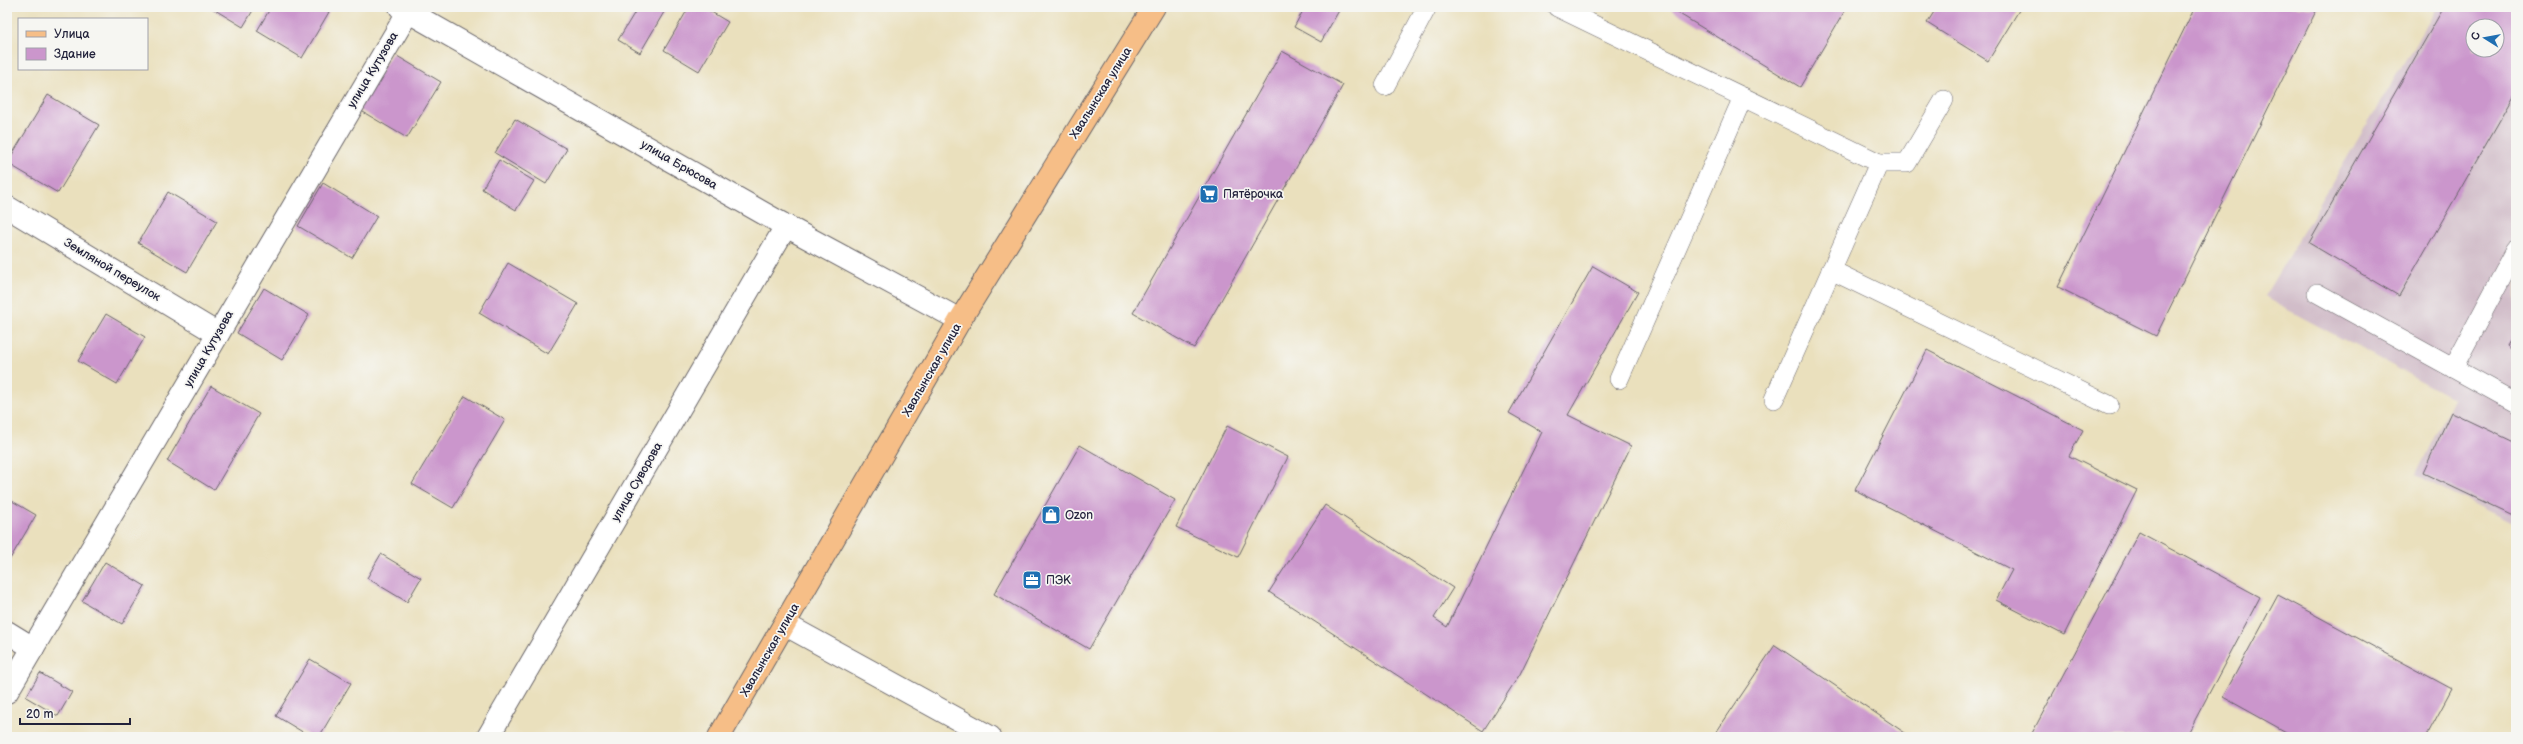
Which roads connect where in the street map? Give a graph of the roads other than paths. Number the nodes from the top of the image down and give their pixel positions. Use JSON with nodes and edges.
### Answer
{"nodes":[{"id":1,"x":1154,"y":7,"type":"edge"},
{"id":2,"x":1427,"y":7,"type":"edge"},
{"id":3,"x":1557,"y":7,"type":"edge"},
{"id":4,"x":406,"y":8,"type":"edge"},
{"id":5,"x":1384,"y":86,"type":"dead end"},
{"id":6,"x":1743,"y":97,"type":"junction"},
{"id":7,"x":1944,"y":100,"type":"dead end"},
{"id":8,"x":1879,"y":163,"type":"junction"},
{"id":9,"x":7,"y":207,"type":"edge"},
{"id":10,"x":786,"y":226,"type":"junction"},
{"id":11,"x":2516,"y":250,"type":"edge"},
{"id":12,"x":1831,"y":270,"type":"junction"},
{"id":13,"x":2316,"y":293,"type":"dead end"},
{"id":14,"x":960,"y":320,"type":"junction"},
{"id":15,"x":218,"y":334,"type":"junction"},
{"id":16,"x":2453,"y":368,"type":"junction"},
{"id":17,"x":1619,"y":379,"type":"dead end"},
{"id":18,"x":1774,"y":399,"type":"dead end"},
{"id":19,"x":2516,"y":403,"type":"edge"},
{"id":20,"x":2109,"y":405,"type":"dead end"},
{"id":21,"x":786,"y":624,"type":"junction"},
{"id":22,"x":7,"y":632,"type":"edge"},
{"id":23,"x":33,"y":648,"type":"junction"},
{"id":24,"x":7,"y":692,"type":"edge"},
{"id":25,"x":488,"y":737,"type":"edge"},
{"id":26,"x":719,"y":737,"type":"edge"},
{"id":27,"x":990,"y":737,"type":"edge"}],
"edges":[{"from":1,"to":14,"type":"main road","name":"Хвалынская улица"},
{"from":2,"to":5,"type":"lane"},
{"from":3,"to":6,"type":"lane"},
{"from":4,"to":10,"type":"street","name":"улица Брюсова"},
{"from":4,"to":15,"type":"street","name":"улица Кутузова"},
{"from":6,"to":8,"type":"lane"},
{"from":6,"to":17,"type":"lane"},
{"from":7,"to":8,"type":"lane"},
{"from":8,"to":12,"type":"lane"},
{"from":9,"to":15,"type":"street","name":"Земляной переулок"},
{"from":10,"to":14,"type":"street","name":"улица Брюсова"},
{"from":10,"to":25,"type":"street","name":"улица Суворова"},
{"from":11,"to":16,"type":"lane"},
{"from":12,"to":18,"type":"lane"},
{"from":12,"to":20,"type":"lane"},
{"from":13,"to":16,"type":"lane"},
{"from":14,"to":21,"type":"main road","name":"Хвалынская улица"},
{"from":15,"to":23,"type":"street","name":"улица Кутузова"},
{"from":16,"to":19,"type":"lane"},
{"from":21,"to":26,"type":"main road","name":"Хвалынская улица"},
{"from":21,"to":27,"type":"street"},
{"from":22,"to":23,"type":"street"},
{"from":23,"to":24,"type":"street","name":"улица Кутузова"}]}
